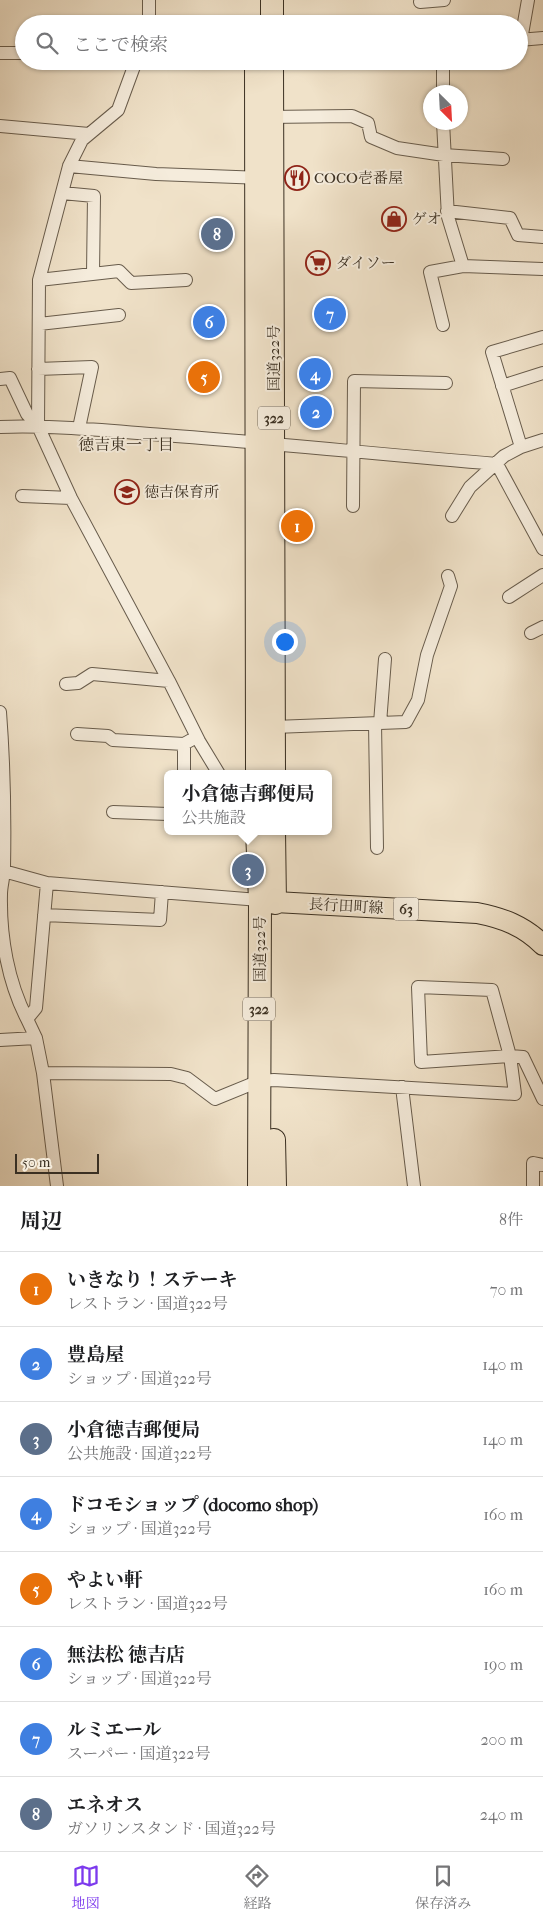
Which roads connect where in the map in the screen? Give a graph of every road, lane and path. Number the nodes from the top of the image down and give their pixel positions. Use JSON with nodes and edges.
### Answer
{"nodes":[{"id":1,"x":149,"y":0,"type":"edge"},
{"id":2,"x":256,"y":0,"type":"edge"},
{"id":3,"x":272,"y":0,"type":"edge"},
{"id":4,"x":444,"y":0,"type":"edge"},
{"id":5,"x":528,"y":0,"type":"edge"},
{"id":6,"x":420,"y":2,"type":"dead end"},
{"id":7,"x":149,"y":15,"type":"edge"},
{"id":8,"x":256,"y":15,"type":"edge"},
{"id":9,"x":272,"y":15,"type":"edge"},
{"id":10,"x":525,"y":15,"type":"edge"},
{"id":11,"x":543,"y":38,"type":"edge"},
{"id":12,"x":528,"y":39,"type":"edge"},
{"id":13,"x":0,"y":53,"type":"edge"},
{"id":14,"x":15,"y":53,"type":"edge"},
{"id":15,"x":133,"y":70,"type":"edge"},
{"id":16,"x":257,"y":70,"type":"edge"},
{"id":17,"x":271,"y":70,"type":"edge"},
{"id":18,"x":443,"y":70,"type":"edge"},
{"id":19,"x":443,"y":85,"type":"edge"},
{"id":20,"x":265,"y":117,"type":"junction"},
{"id":21,"x":0,"y":126,"type":"edge"},
{"id":22,"x":444,"y":130,"type":"edge"},
{"id":23,"x":89,"y":134,"type":"junction"},
{"id":24,"x":444,"y":155,"type":"junction"},
{"id":25,"x":503,"y":158,"type":"dead end"},
{"id":26,"x":69,"y":166,"type":"junction"},
{"id":27,"x":265,"y":178,"type":"junction"},
{"id":28,"x":62,"y":192,"type":"junction"},
{"id":29,"x":447,"y":211,"type":"junction"},
{"id":30,"x":543,"y":237,"type":"edge"},
{"id":31,"x":463,"y":266,"type":"junction"},
{"id":32,"x":543,"y":269,"type":"edge"},
{"id":33,"x":93,"y":274,"type":"junction"},
{"id":34,"x":39,"y":280,"type":"junction"},
{"id":35,"x":186,"y":280,"type":"dead end"},
{"id":36,"x":119,"y":315,"type":"dead end"},
{"id":37,"x":38,"y":324,"type":"junction"},
{"id":38,"x":443,"y":325,"type":"dead end"},
{"id":39,"x":543,"y":337,"type":"edge"},
{"id":40,"x":38,"y":369,"type":"junction"},
{"id":41,"x":543,"y":374,"type":"edge"},
{"id":42,"x":0,"y":379,"type":"edge"},
{"id":43,"x":446,"y":383,"type":"dead end"},
{"id":44,"x":502,"y":386,"type":"junction"},
{"id":45,"x":0,"y":426,"type":"edge"},
{"id":46,"x":38,"y":426,"type":"junction"},
{"id":47,"x":78,"y":428,"type":"junction"},
{"id":48,"x":543,"y":440,"type":"edge"},
{"id":49,"x":266,"y":443,"type":"junction"},
{"id":50,"x":521,"y":447,"type":"junction"},
{"id":51,"x":353,"y":452,"type":"junction"},
{"id":52,"x":497,"y":464,"type":"junction"},
{"id":53,"x":22,"y":496,"type":"dead end"},
{"id":54,"x":71,"y":498,"type":"junction"},
{"id":55,"x":353,"y":506,"type":"dead end"},
{"id":56,"x":452,"y":516,"type":"dead end"},
{"id":57,"x":538,"y":530,"type":"edge"},
{"id":58,"x":543,"y":549,"type":"edge"},
{"id":59,"x":543,"y":575,"type":"edge"},
{"id":60,"x":448,"y":576,"type":"dead end"},
{"id":61,"x":509,"y":597,"type":"dead end"},
{"id":62,"x":543,"y":627,"type":"edge"},
{"id":63,"x":531,"y":633,"type":"dead end"},
{"id":64,"x":385,"y":659,"type":"dead end"},
{"id":65,"x":169,"y":680,"type":"junction"},
{"id":66,"x":66,"y":684,"type":"dead end"},
{"id":67,"x":0,"y":718,"type":"edge"},
{"id":68,"x":377,"y":723,"type":"junction"},
{"id":69,"x":274,"y":727,"type":"junction"},
{"id":70,"x":77,"y":734,"type":"dead end"},
{"id":71,"x":196,"y":736,"type":"junction"},
{"id":72,"x":184,"y":744,"type":"junction"},
{"id":73,"x":1,"y":752,"type":"edge"},
{"id":74,"x":184,"y":770,"type":"edge"},
{"id":75,"x":217,"y":770,"type":"edge"},
{"id":76,"x":257,"y":770,"type":"edge"},
{"id":77,"x":274,"y":770,"type":"edge"},
{"id":78,"x":113,"y":812,"type":"dead end"},
{"id":79,"x":164,"y":814,"type":"edge"},
{"id":80,"x":261,"y":835,"type":"edge"},
{"id":81,"x":377,"y":848,"type":"dead end"},
{"id":82,"x":2,"y":870,"type":"edge"},
{"id":83,"x":47,"y":883,"type":"junction"},
{"id":84,"x":162,"y":892,"type":"junction"},
{"id":85,"x":267,"y":901,"type":"junction"},
{"id":86,"x":44,"y":915,"type":"junction"},
{"id":87,"x":543,"y":945,"type":"edge"},
{"id":88,"x":27,"y":1020,"type":"junction"},
{"id":89,"x":36,"y":1038,"type":"junction"},
{"id":90,"x":0,"y":1040,"type":"edge"},
{"id":91,"x":510,"y":1056,"type":"junction"},
{"id":92,"x":42,"y":1073,"type":"junction"},
{"id":93,"x":266,"y":1080,"type":"junction"},
{"id":94,"x":402,"y":1087,"type":"junction"},
{"id":95,"x":543,"y":1099,"type":"edge"},
{"id":96,"x":543,"y":1165,"type":"edge"},
{"id":97,"x":57,"y":1186,"type":"edge"},
{"id":98,"x":259,"y":1186,"type":"edge"},
{"id":99,"x":275,"y":1186,"type":"edge"},
{"id":100,"x":414,"y":1186,"type":"edge"},
{"id":101,"x":533,"y":1186,"type":"edge"}],
"edges":[{"from":1,"to":7,"type":"street"},
{"from":2,"to":8,"type":"highway"},
{"from":3,"to":9,"type":"highway"},
{"from":4,"to":6,"type":"street"},
{"from":5,"to":10,"type":"street"},
{"from":11,"to":12,"type":"street"},
{"from":13,"to":14,"type":"street"},
{"from":15,"to":23,"type":"street"},
{"from":16,"to":20,"type":"highway","name":"国道322号","number":"322"},
{"from":17,"to":20,"type":"highway","name":"国道322号","number":"322"},
{"from":18,"to":19,"type":"street"},
{"from":20,"to":24,"type":"street"},
{"from":20,"to":27,"type":"highway","name":"国道322号","number":"322"},
{"from":21,"to":23,"type":"street"},
{"from":22,"to":24,"type":"street"},
{"from":23,"to":26,"type":"street"},
{"from":24,"to":25,"type":"street"},
{"from":24,"to":29,"type":"street"},
{"from":26,"to":27,"type":"street"},
{"from":26,"to":28,"type":"street"},
{"from":27,"to":49,"type":"highway","name":"国道322号","number":"322"},
{"from":28,"to":33,"type":"street"},
{"from":28,"to":34,"type":"street"},
{"from":29,"to":30,"type":"street"},
{"from":29,"to":31,"type":"street"},
{"from":31,"to":32,"type":"street"},
{"from":31,"to":38,"type":"street"},
{"from":33,"to":34,"type":"street"},
{"from":33,"to":35,"type":"street"},
{"from":34,"to":37,"type":"street"},
{"from":36,"to":37,"type":"street"},
{"from":37,"to":40,"type":"street"},
{"from":39,"to":44,"type":"street"},
{"from":40,"to":46,"type":"street"},
{"from":40,"to":47,"type":"street"},
{"from":41,"to":44,"type":"street"},
{"from":42,"to":46,"type":"street"},
{"from":43,"to":51,"type":"street"},
{"from":44,"to":50,"type":"street"},
{"from":45,"to":46,"type":"street"},
{"from":46,"to":47,"type":"street"},
{"from":46,"to":54,"type":"street"},
{"from":47,"to":49,"type":"street"},
{"from":48,"to":50,"type":"street"},
{"from":49,"to":51,"type":"street"},
{"from":49,"to":69,"type":"highway","name":"国道322号","number":"322"},
{"from":49,"to":76,"type":"highway","name":"国道322号","number":"322"},
{"from":50,"to":52,"type":"street"},
{"from":51,"to":52,"type":"street"},
{"from":51,"to":55,"type":"street"},
{"from":52,"to":56,"type":"street"},
{"from":52,"to":57,"type":"street"},
{"from":53,"to":54,"type":"street"},
{"from":54,"to":65,"type":"street"},
{"from":57,"to":58,"type":"street"},
{"from":59,"to":61,"type":"street"},
{"from":60,"to":68,"type":"street"},
{"from":62,"to":63,"type":"street"},
{"from":64,"to":68,"type":"street"},
{"from":65,"to":66,"type":"street"},
{"from":65,"to":71,"type":"street"},
{"from":67,"to":73,"type":"street"},
{"from":68,"to":69,"type":"street"},
{"from":68,"to":81,"type":"street"},
{"from":69,"to":77,"type":"highway","name":"国道322号","number":"322"},
{"from":70,"to":72,"type":"street"},
{"from":71,"to":72,"type":"street"},
{"from":71,"to":75,"type":"street"},
{"from":72,"to":74,"type":"street"},
{"from":73,"to":82,"type":"street"},
{"from":78,"to":79,"type":"street"},
{"from":80,"to":85,"type":"highway","name":"国道322号","number":"322"},
{"from":82,"to":83,"type":"street"},
{"from":82,"to":88,"type":"street"},
{"from":83,"to":84,"type":"street"},
{"from":83,"to":86,"type":"street"},
{"from":84,"to":85,"type":"street"},
{"from":84,"to":86,"type":"street"},
{"from":85,"to":87,"type":"main road","name":"長行田町線","number":"63"},
{"from":85,"to":93,"type":"highway","name":"国道322号","number":"322"},
{"from":86,"to":88,"type":"street"},
{"from":88,"to":89,"type":"street"},
{"from":89,"to":90,"type":"street"},
{"from":89,"to":92,"type":"street"},
{"from":91,"to":91,"type":"street"},
{"from":91,"to":94,"type":"street"},
{"from":91,"to":95,"type":"street"},
{"from":92,"to":93,"type":"street"},
{"from":92,"to":97,"type":"street"},
{"from":93,"to":94,"type":"street"},
{"from":93,"to":98,"type":"highway","name":"国道322号","number":"322"},
{"from":93,"to":99,"type":"highway","name":"国道322号","number":"322"},
{"from":94,"to":100,"type":"street"},
{"from":96,"to":101,"type":"street"}]}
